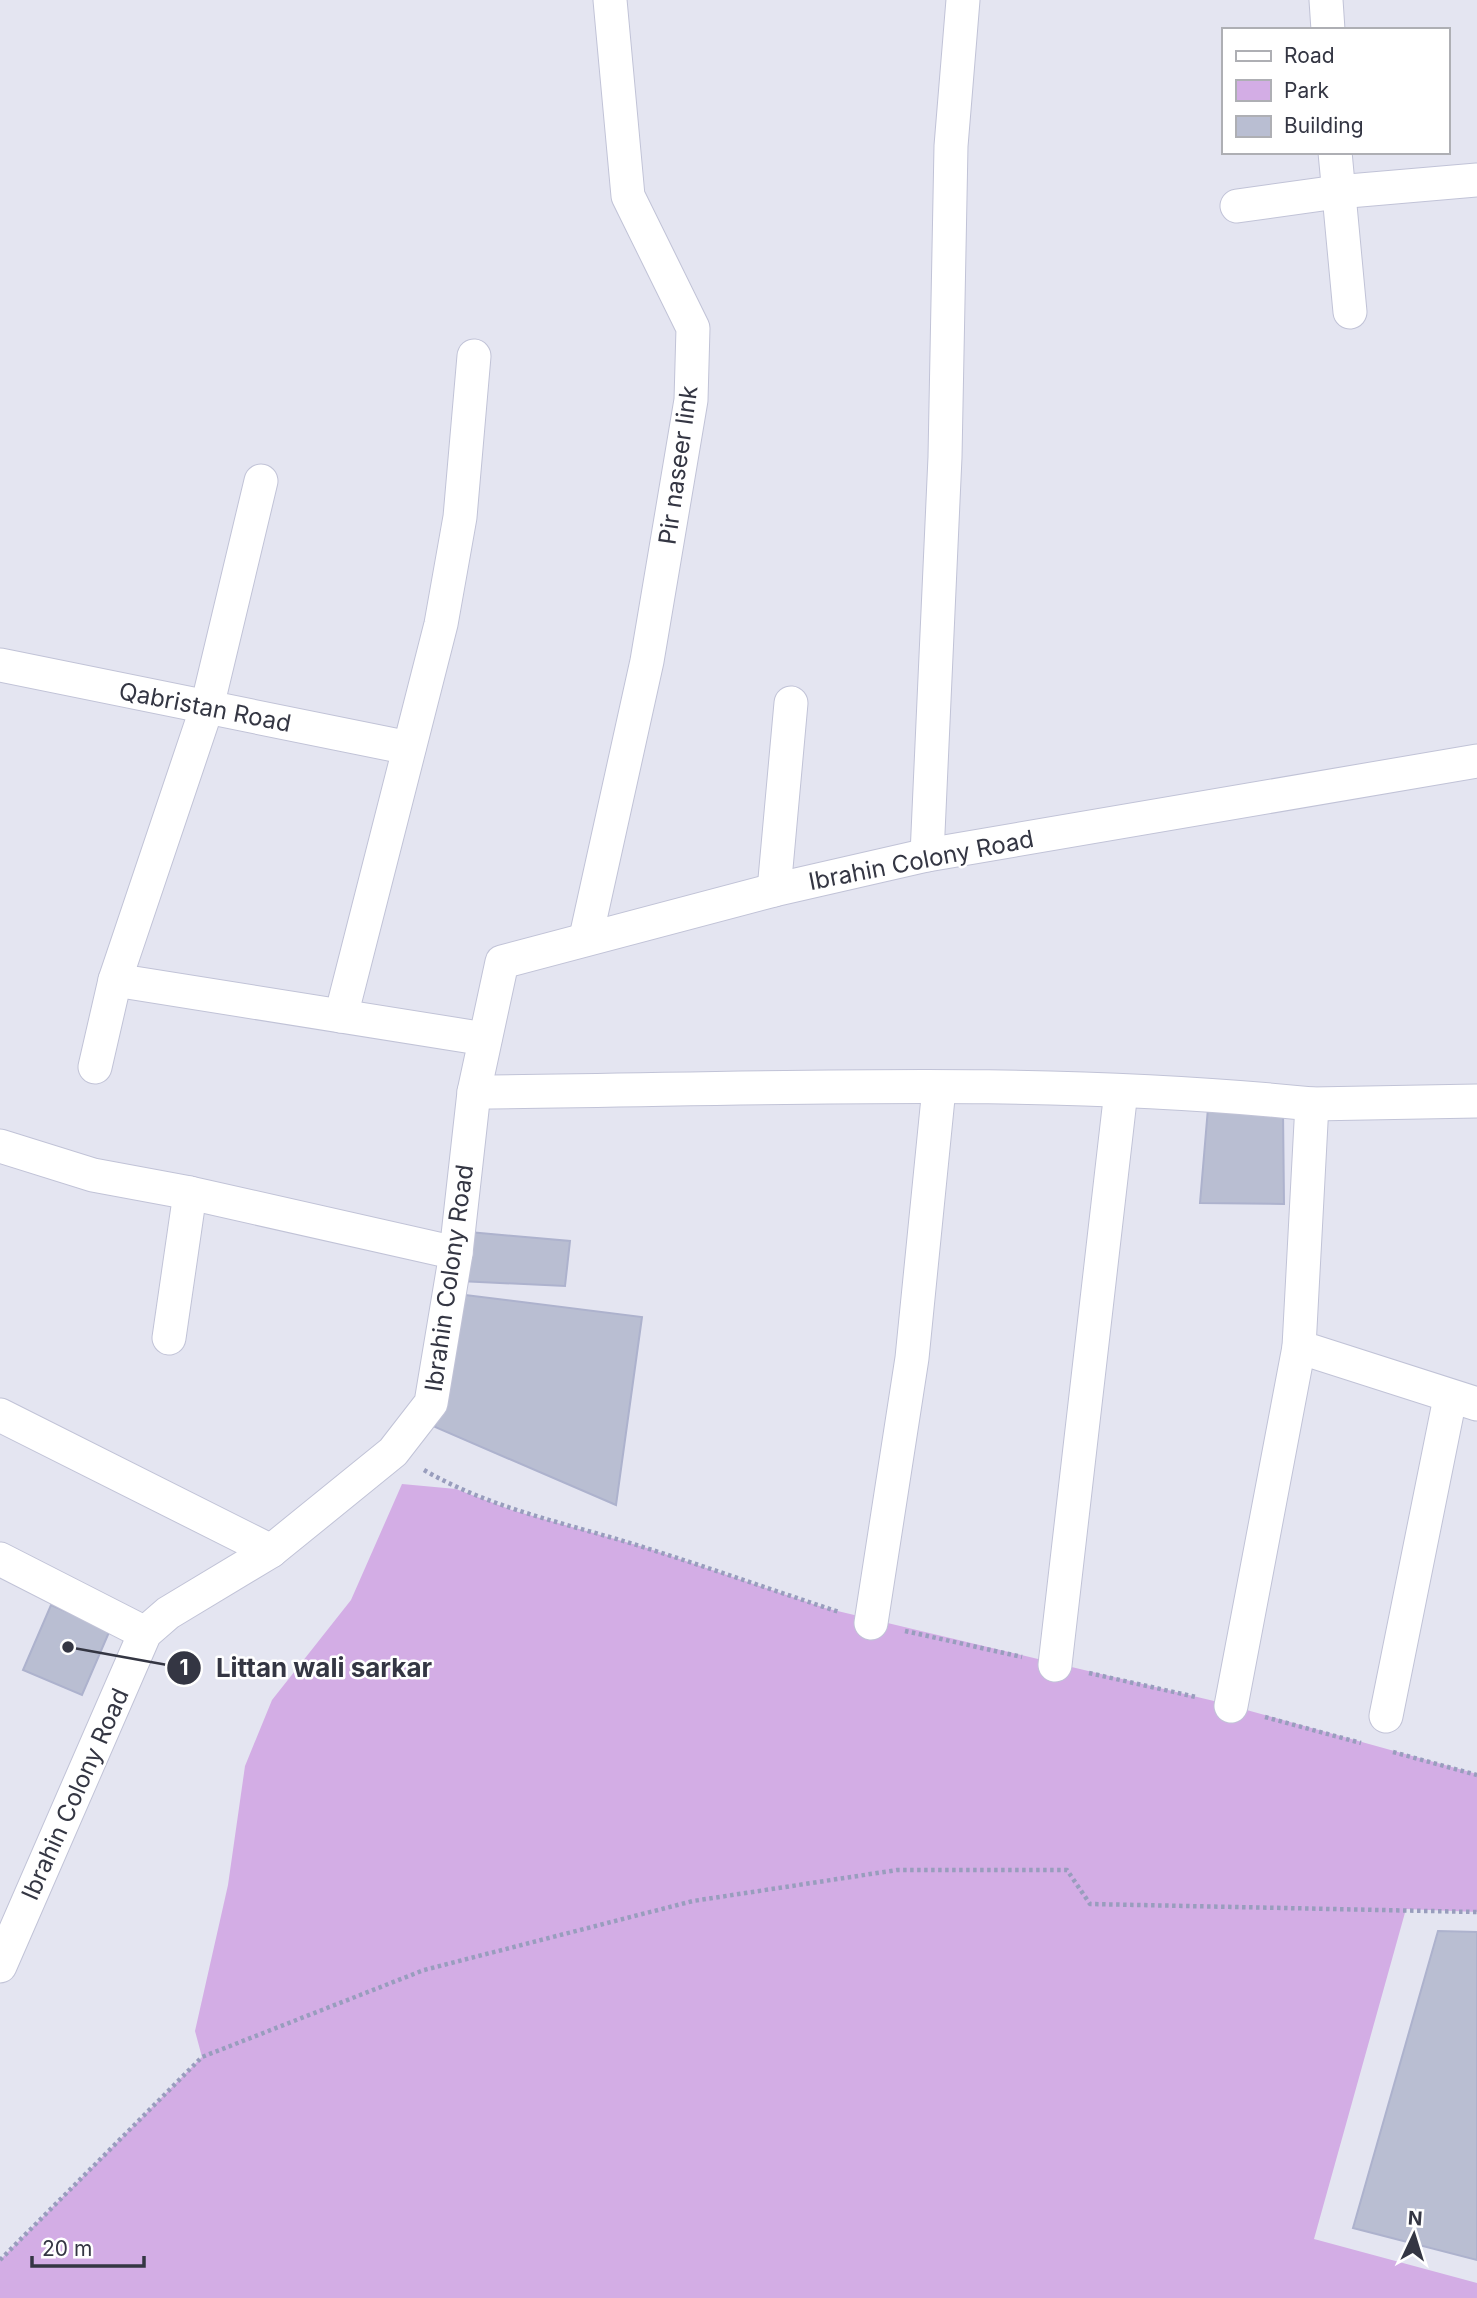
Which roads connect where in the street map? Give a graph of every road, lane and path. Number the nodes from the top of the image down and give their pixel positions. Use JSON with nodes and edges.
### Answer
{"nodes":[{"id":1,"x":610,"y":0,"type":"edge"},
{"id":2,"x":963,"y":0,"type":"edge"},
{"id":3,"x":1326,"y":0,"type":"edge"},
{"id":4,"x":1328,"y":28,"type":"edge"},
{"id":5,"x":1335,"y":154,"type":"edge"},
{"id":6,"x":1477,"y":180,"type":"edge"},
{"id":7,"x":1337,"y":192,"type":"junction"},
{"id":8,"x":1237,"y":206,"type":"dead end"},
{"id":9,"x":1350,"y":312,"type":"dead end"},
{"id":10,"x":474,"y":356,"type":"dead end"},
{"id":11,"x":261,"y":481,"type":"dead end"},
{"id":12,"x":0,"y":666,"type":"edge"},
{"id":13,"x":790,"y":702,"type":"dead end"},
{"id":14,"x":207,"y":707,"type":"junction"},
{"id":15,"x":410,"y":748,"type":"junction"},
{"id":16,"x":1477,"y":761,"type":"edge"},
{"id":17,"x":927,"y":855,"type":"junction"},
{"id":18,"x":774,"y":890,"type":"junction"},
{"id":19,"x":586,"y":937,"type":"junction"},
{"id":20,"x":115,"y":980,"type":"junction"},
{"id":21,"x":341,"y":1016,"type":"junction"},
{"id":22,"x":485,"y":1040,"type":"junction"},
{"id":23,"x":95,"y":1067,"type":"dead end"},
{"id":24,"x":939,"y":1088,"type":"junction"},
{"id":25,"x":1121,"y":1091,"type":"junction"},
{"id":26,"x":474,"y":1092,"type":"junction"},
{"id":27,"x":1477,"y":1101,"type":"edge"},
{"id":28,"x":1312,"y":1104,"type":"junction"},
{"id":29,"x":0,"y":1146,"type":"edge"},
{"id":30,"x":190,"y":1193,"type":"junction"},
{"id":31,"x":456,"y":1253,"type":"junction"},
{"id":32,"x":169,"y":1338,"type":"dead end"},
{"id":33,"x":1299,"y":1347,"type":"junction"},
{"id":34,"x":1464,"y":1401,"type":"edge"},
{"id":35,"x":0,"y":1415,"type":"edge"},
{"id":36,"x":393,"y":1452,"type":"junction"},
{"id":37,"x":271,"y":1550,"type":"junction"},
{"id":38,"x":0,"y":1559,"type":"edge"},
{"id":39,"x":871,"y":1623,"type":"junction"},
{"id":40,"x":145,"y":1633,"type":"junction"},
{"id":41,"x":1055,"y":1665,"type":"junction"},
{"id":42,"x":1231,"y":1706,"type":"junction"},
{"id":43,"x":1383,"y":1732,"type":"joint"},
{"id":44,"x":1367,"y":1745,"type":"dead end"},
{"id":45,"x":1477,"y":1774,"type":"edge"},
{"id":46,"x":1477,"y":1912,"type":"edge"},
{"id":47,"x":0,"y":1966,"type":"edge"},
{"id":48,"x":0,"y":2260,"type":"edge"}],
"edges":[{"from":1,"to":19,"type":"street","name":"Pir naseer link"},
{"from":2,"to":17,"type":"street"},
{"from":3,"to":4,"type":"street"},
{"from":5,"to":7,"type":"street"},
{"from":6,"to":7,"type":"street"},
{"from":7,"to":8,"type":"street"},
{"from":7,"to":9,"type":"street"},
{"from":10,"to":15,"type":"street"},
{"from":11,"to":14,"type":"street"},
{"from":12,"to":14,"type":"street","name":"Qabristan Road"},
{"from":13,"to":18,"type":"street"},
{"from":14,"to":15,"type":"street","name":"Qabristan Road"},
{"from":14,"to":20,"type":"street"},
{"from":15,"to":21,"type":"street"},
{"from":16,"to":17,"type":"street","name":"Ibrahin Colony Road"},
{"from":17,"to":18,"type":"street","name":"Ibrahin Colony Road"},
{"from":18,"to":19,"type":"street","name":"Ibrahin Colony Road"},
{"from":19,"to":22,"type":"street","name":"Ibrahin Colony Road"},
{"from":20,"to":21,"type":"street"},
{"from":20,"to":23,"type":"street"},
{"from":21,"to":22,"type":"street"},
{"from":22,"to":26,"type":"street","name":"Ibrahin Colony Road"},
{"from":24,"to":25,"type":"street"},
{"from":24,"to":26,"type":"street"},
{"from":24,"to":39,"type":"street"},
{"from":25,"to":28,"type":"street"},
{"from":25,"to":41,"type":"street"},
{"from":26,"to":31,"type":"street","name":"Ibrahin Colony Road"},
{"from":27,"to":28,"type":"street"},
{"from":28,"to":33,"type":"street"},
{"from":29,"to":30,"type":"street"},
{"from":30,"to":31,"type":"street"},
{"from":30,"to":32,"type":"street"},
{"from":31,"to":36,"type":"street","name":"Ibrahin Colony Road"},
{"from":33,"to":34,"type":"street"},
{"from":33,"to":42,"type":"street"},
{"from":34,"to":43,"type":"street"},
{"from":35,"to":37,"type":"street"},
{"from":36,"to":37,"type":"street","name":"Ibrahin Colony Road"},
{"from":36,"to":39,"type":"path"},
{"from":37,"to":40,"type":"street","name":"Ibrahin Colony Road"},
{"from":38,"to":40,"type":"street"},
{"from":39,"to":41,"type":"path"},
{"from":40,"to":47,"type":"street","name":"Ibrahin Colony Road"},
{"from":41,"to":42,"type":"path"},
{"from":42,"to":44,"type":"path"},
{"from":43,"to":45,"type":"path"},
{"from":46,"to":48,"type":"path"}]}
